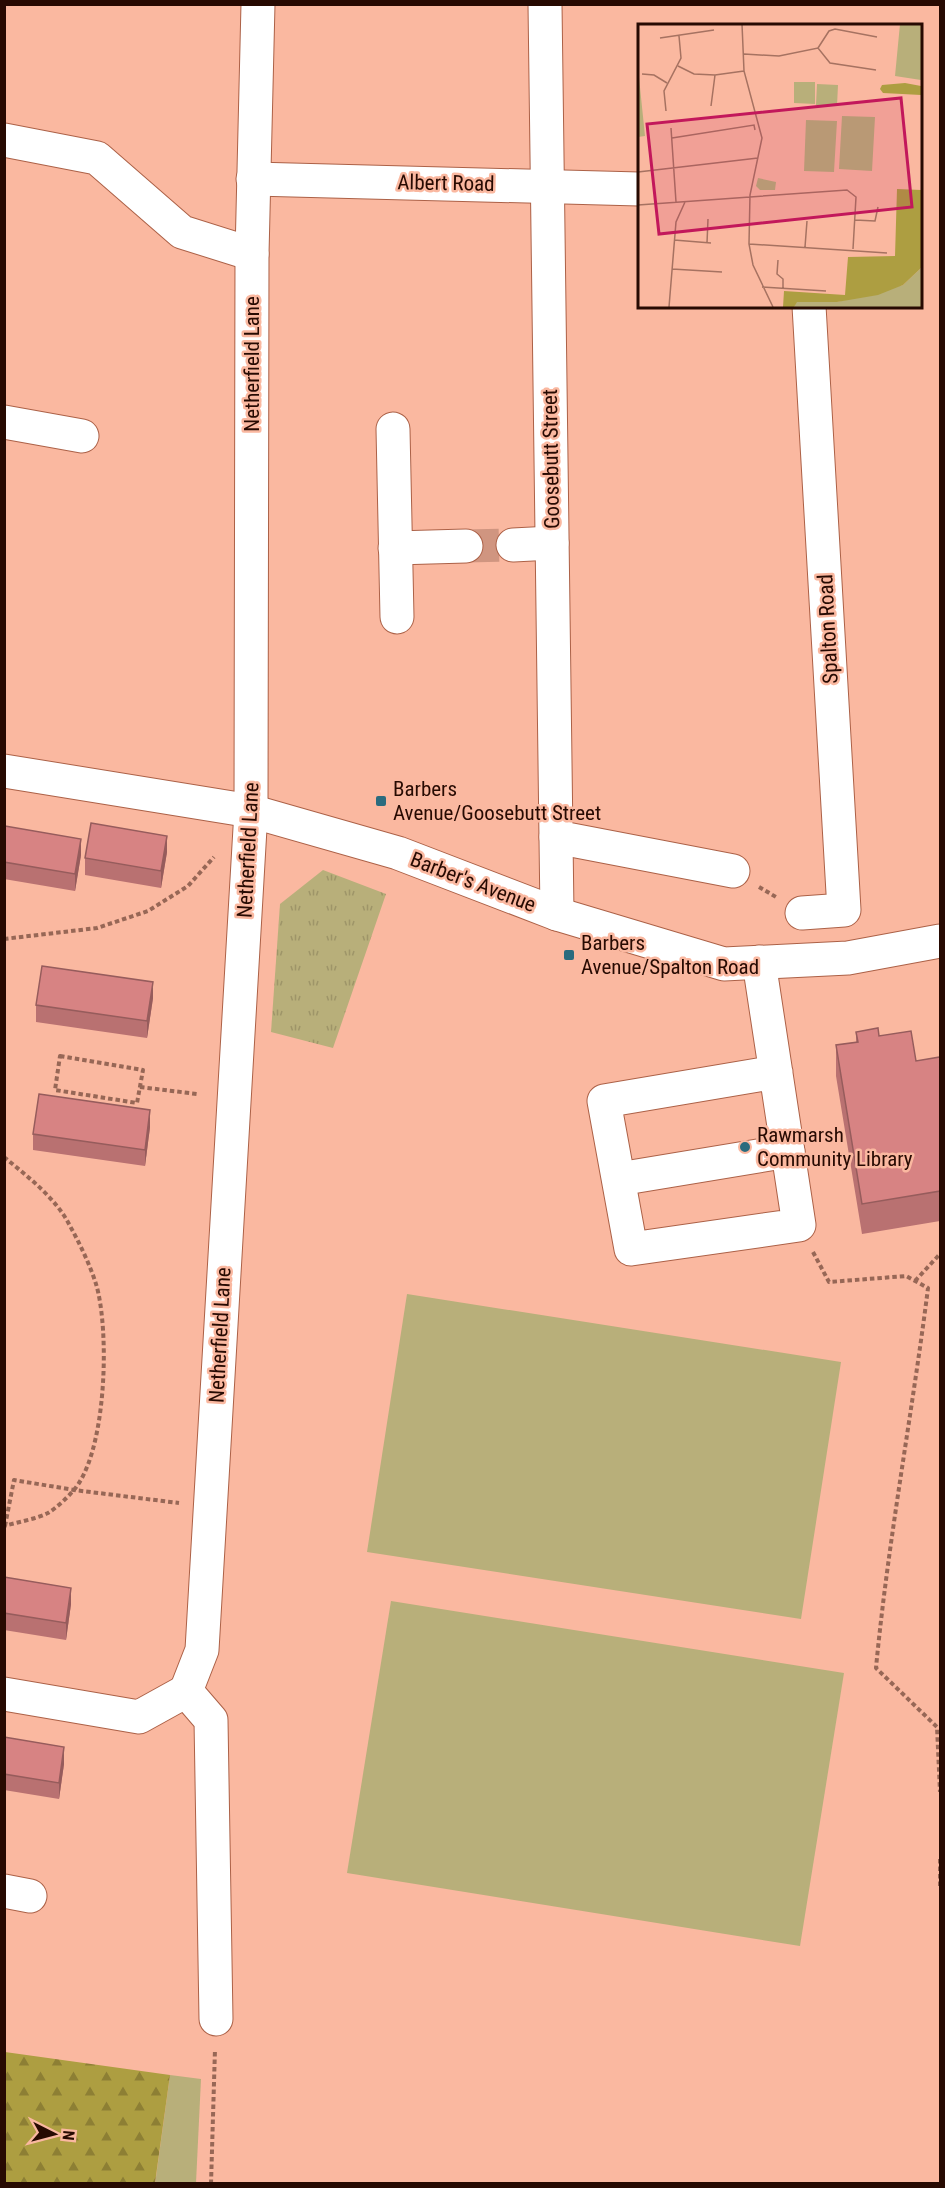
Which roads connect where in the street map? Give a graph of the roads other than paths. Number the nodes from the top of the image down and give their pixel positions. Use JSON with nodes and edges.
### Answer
{"nodes":[{"id":1,"x":258,"y":4,"type":"edge"},
{"id":2,"x":545,"y":4,"type":"edge"},
{"id":3,"x":4,"y":140,"type":"edge"},
{"id":4,"x":253,"y":179,"type":"junction"},
{"id":5,"x":547,"y":185,"type":"junction"},
{"id":6,"x":638,"y":189,"type":"edge"},
{"id":7,"x":252,"y":254,"type":"junction"},
{"id":8,"x":809,"y":308,"type":"edge"},
{"id":9,"x":4,"y":423,"type":"edge"},
{"id":10,"x":393,"y":429,"type":"dead end"},
{"id":11,"x":82,"y":436,"type":"dead end"},
{"id":12,"x":552,"y":543,"type":"junction"},
{"id":13,"x":513,"y":544,"type":"tunnel mouth"},
{"id":14,"x":466,"y":546,"type":"tunnel mouth"},
{"id":15,"x":395,"y":548,"type":"junction"},
{"id":16,"x":397,"y":617,"type":"dead end"},
{"id":17,"x":4,"y":771,"type":"edge"},
{"id":18,"x":251,"y":811,"type":"junction"},
{"id":19,"x":556,"y":837,"type":"junction"},
{"id":20,"x":733,"y":871,"type":"road end"},
{"id":21,"x":802,"y":913,"type":"road end"},
{"id":22,"x":557,"y":914,"type":"junction"},
{"id":23,"x":940,"y":941,"type":"edge"},
{"id":24,"x":759,"y":962,"type":"junction"},
{"id":25,"x":776,"y":1072,"type":"junction"},
{"id":26,"x":788,"y":1151,"type":"junction"},
{"id":27,"x":619,"y":1179,"type":"junction"},
{"id":28,"x":186,"y":1691,"type":"junction"},
{"id":29,"x":4,"y":1694,"type":"edge"},
{"id":30,"x":216,"y":2019,"type":"road end"}],
"edges":[{"from":1,"to":4,"type":"street","name":"Netherfield Lane"},
{"from":2,"to":5,"type":"street","name":"Goosebutt Street"},
{"from":3,"to":7,"type":"street"},
{"from":4,"to":5,"type":"street","name":"Albert Road"},
{"from":4,"to":7,"type":"street","name":"Netherfield Lane"},
{"from":5,"to":6,"type":"street","name":"Albert Road"},
{"from":5,"to":12,"type":"street","name":"Goosebutt Street"},
{"from":7,"to":18,"type":"street","name":"Netherfield Lane"},
{"from":8,"to":21,"type":"street","name":"Spalton Road"},
{"from":9,"to":11,"type":"street"},
{"from":10,"to":15,"type":"street"},
{"from":12,"to":13,"type":"street"},
{"from":12,"to":19,"type":"street","name":"Goosebutt Street"},
{"from":14,"to":15,"type":"street"},
{"from":15,"to":16,"type":"street"},
{"from":17,"to":18,"type":"street","name":"Barber's Avenue"},
{"from":18,"to":22,"type":"street","name":"Barber's Avenue"},
{"from":18,"to":28,"type":"street","name":"Netherfield Lane"},
{"from":19,"to":20,"type":"street"},
{"from":19,"to":22,"type":"street","name":"Goosebutt Street"},
{"from":22,"to":24,"type":"street","name":"Barber's Avenue"},
{"from":23,"to":24,"type":"street","name":"Barber's Avenue"},
{"from":24,"to":25,"type":"street"},
{"from":25,"to":26,"type":"street"},
{"from":25,"to":27,"type":"street"},
{"from":26,"to":27,"type":"street"},
{"from":26,"to":27,"type":"street"},
{"from":28,"to":29,"type":"street"},
{"from":28,"to":30,"type":"street"}]}
